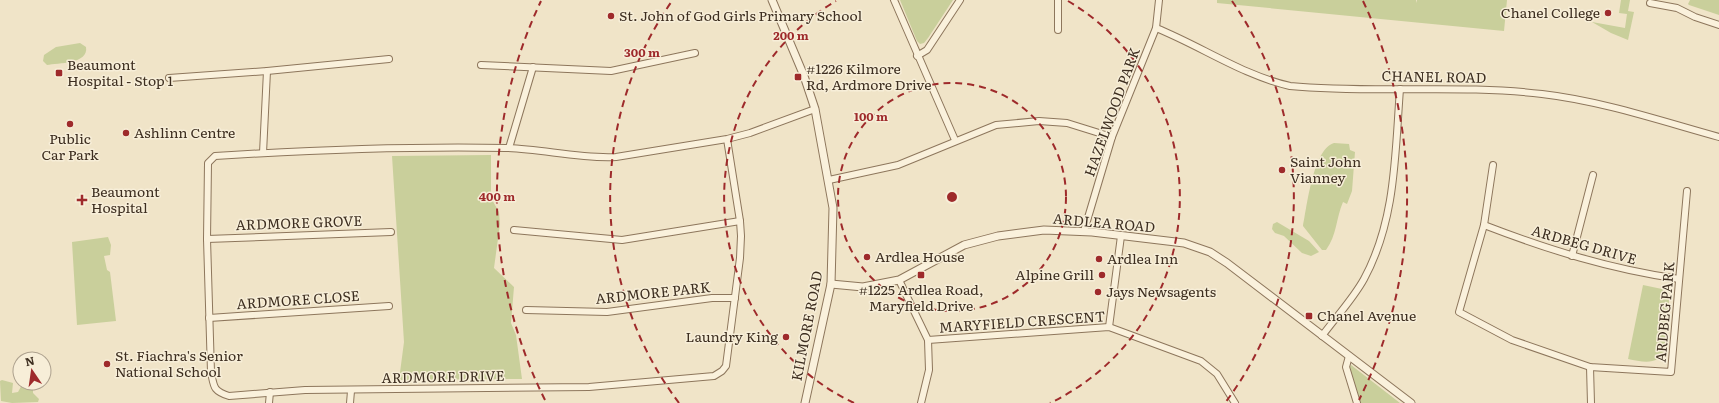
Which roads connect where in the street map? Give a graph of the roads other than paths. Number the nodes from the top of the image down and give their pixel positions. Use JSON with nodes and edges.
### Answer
{"nodes":[{"id":1,"x":772,"y":0,"type":"edge"},
{"id":2,"x":894,"y":0,"type":"edge"},
{"id":3,"x":960,"y":0,"type":"edge"},
{"id":4,"x":1058,"y":0,"type":"edge"},
{"id":5,"x":1159,"y":0,"type":"edge"},
{"id":6,"x":1650,"y":3,"type":"dead end"},
{"id":7,"x":1719,"y":25,"type":"edge"},
{"id":8,"x":1156,"y":28,"type":"junction"},
{"id":9,"x":1058,"y":30,"type":"dead end"},
{"id":10,"x":694,"y":53,"type":"dead end"},
{"id":11,"x":917,"y":56,"type":"junction"},
{"id":12,"x":389,"y":59,"type":"dead end"},
{"id":13,"x":481,"y":65,"type":"dead end"},
{"id":14,"x":533,"y":68,"type":"junction"},
{"id":15,"x":267,"y":71,"type":"junction"},
{"id":16,"x":169,"y":78,"type":"dead end"},
{"id":17,"x":1400,"y":89,"type":"junction"},
{"id":18,"x":815,"y":109,"type":"junction"},
{"id":19,"x":1112,"y":137,"type":"junction"},
{"id":20,"x":1719,"y":137,"type":"edge"},
{"id":21,"x":726,"y":139,"type":"junction"},
{"id":22,"x":955,"y":140,"type":"junction"},
{"id":23,"x":509,"y":148,"type":"junction"},
{"id":24,"x":263,"y":153,"type":"junction"},
{"id":25,"x":1493,"y":164,"type":"dead end"},
{"id":26,"x":1593,"y":175,"type":"dead end"},
{"id":27,"x":829,"y":180,"type":"junction"},
{"id":28,"x":1687,"y":191,"type":"dead end"},
{"id":29,"x":740,"y":222,"type":"junction"},
{"id":30,"x":1484,"y":225,"type":"junction"},
{"id":31,"x":514,"y":230,"type":"dead end"},
{"id":32,"x":391,"y":232,"type":"dead end"},
{"id":33,"x":1084,"y":232,"type":"junction"},
{"id":34,"x":1121,"y":236,"type":"junction"},
{"id":35,"x":207,"y":239,"type":"junction"},
{"id":36,"x":1572,"y":256,"type":"junction"},
{"id":37,"x":1679,"y":279,"type":"junction"},
{"id":38,"x":900,"y":280,"type":"junction"},
{"id":39,"x":831,"y":284,"type":"junction"},
{"id":40,"x":735,"y":298,"type":"junction"},
{"id":41,"x":389,"y":306,"type":"dead end"},
{"id":42,"x":526,"y":310,"type":"dead end"},
{"id":43,"x":210,"y":318,"type":"junction"},
{"id":44,"x":1109,"y":327,"type":"junction"},
{"id":45,"x":1322,"y":336,"type":"junction"},
{"id":46,"x":928,"y":340,"type":"junction"},
{"id":47,"x":1349,"y":356,"type":"junction"},
{"id":48,"x":1590,"y":367,"type":"junction"},
{"id":49,"x":351,"y":391,"type":"junction"},
{"id":50,"x":270,"y":392,"type":"junction"},
{"id":51,"x":270,"y":403,"type":"edge"},
{"id":52,"x":350,"y":403,"type":"edge"},
{"id":53,"x":805,"y":403,"type":"edge"},
{"id":54,"x":920,"y":403,"type":"edge"},
{"id":55,"x":1235,"y":403,"type":"edge"},
{"id":56,"x":1357,"y":403,"type":"edge"},
{"id":57,"x":1411,"y":403,"type":"edge"},
{"id":58,"x":1591,"y":403,"type":"edge"}],
"edges":[{"from":1,"to":18,"type":"street","name":"KILMORE ROAD"},
{"from":2,"to":11,"type":"street"},
{"from":3,"to":11,"type":"street"},
{"from":4,"to":9,"type":"street"},
{"from":5,"to":8,"type":"street","name":"HAZELWOOD PARK"},
{"from":6,"to":7,"type":"street"},
{"from":8,"to":17,"type":"street","name":"CHANEL ROAD"},
{"from":8,"to":19,"type":"street","name":"HAZELWOOD PARK"},
{"from":10,"to":14,"type":"street"},
{"from":11,"to":22,"type":"street"},
{"from":12,"to":15,"type":"street"},
{"from":13,"to":14,"type":"street"},
{"from":14,"to":23,"type":"street"},
{"from":15,"to":16,"type":"street"},
{"from":15,"to":24,"type":"street"},
{"from":17,"to":20,"type":"street","name":"CHANEL ROAD"},
{"from":17,"to":45,"type":"street"},
{"from":18,"to":21,"type":"street","name":"ARDMORE DRIVE"},
{"from":18,"to":27,"type":"street","name":"KILMORE ROAD"},
{"from":19,"to":22,"type":"street"},
{"from":19,"to":33,"type":"street","name":"HAZELWOOD PARK"},
{"from":21,"to":23,"type":"street","name":"ARDMORE DRIVE"},
{"from":21,"to":29,"type":"street","name":"ARDMORE DRIVE"},
{"from":22,"to":27,"type":"street"},
{"from":23,"to":24,"type":"street","name":"ARDMORE DRIVE"},
{"from":24,"to":35,"type":"street","name":"ARDMORE DRIVE"},
{"from":25,"to":30,"type":"street","name":"ARDBEG PARK"},
{"from":26,"to":36,"type":"street"},
{"from":27,"to":39,"type":"street","name":"KILMORE ROAD"},
{"from":28,"to":37,"type":"street","name":"ARDBEG PARK"},
{"from":29,"to":31,"type":"street"},
{"from":29,"to":40,"type":"street","name":"ARDMORE DRIVE"},
{"from":30,"to":36,"type":"street","name":"ARDBEG DRIVE"},
{"from":30,"to":48,"type":"street","name":"ARDBEG PARK"},
{"from":32,"to":35,"type":"street","name":"ARDMORE GROVE"},
{"from":33,"to":34,"type":"street","name":"ARDLEA ROAD"},
{"from":33,"to":38,"type":"street","name":"ARDLEA ROAD"},
{"from":34,"to":44,"type":"street"},
{"from":34,"to":45,"type":"street","name":"ARDLEA ROAD"},
{"from":35,"to":43,"type":"street","name":"ARDMORE DRIVE"},
{"from":36,"to":37,"type":"street","name":"ARDBEG DRIVE"},
{"from":37,"to":48,"type":"street","name":"ARDBEG PARK"},
{"from":38,"to":39,"type":"street","name":"ARDLEA ROAD"},
{"from":38,"to":46,"type":"street"},
{"from":39,"to":53,"type":"street","name":"KILMORE ROAD"},
{"from":40,"to":42,"type":"street","name":"ARDMORE PARK"},
{"from":40,"to":49,"type":"street","name":"ARDMORE DRIVE"},
{"from":41,"to":43,"type":"street","name":"ARDMORE CLOSE"},
{"from":43,"to":50,"type":"street","name":"ARDMORE DRIVE"},
{"from":44,"to":46,"type":"street","name":"MARYFIELD CRESCENT"},
{"from":44,"to":55,"type":"street","name":"MARYFIELD CRESCENT"},
{"from":45,"to":47,"type":"street","name":"ARDLEA ROAD"},
{"from":46,"to":54,"type":"street"},
{"from":47,"to":56,"type":"street"},
{"from":47,"to":57,"type":"street","name":"ARDLEA ROAD"},
{"from":48,"to":58,"type":"street"},
{"from":49,"to":50,"type":"street","name":"ARDMORE DRIVE"},
{"from":49,"to":52,"type":"street"},
{"from":50,"to":51,"type":"street"}]}
